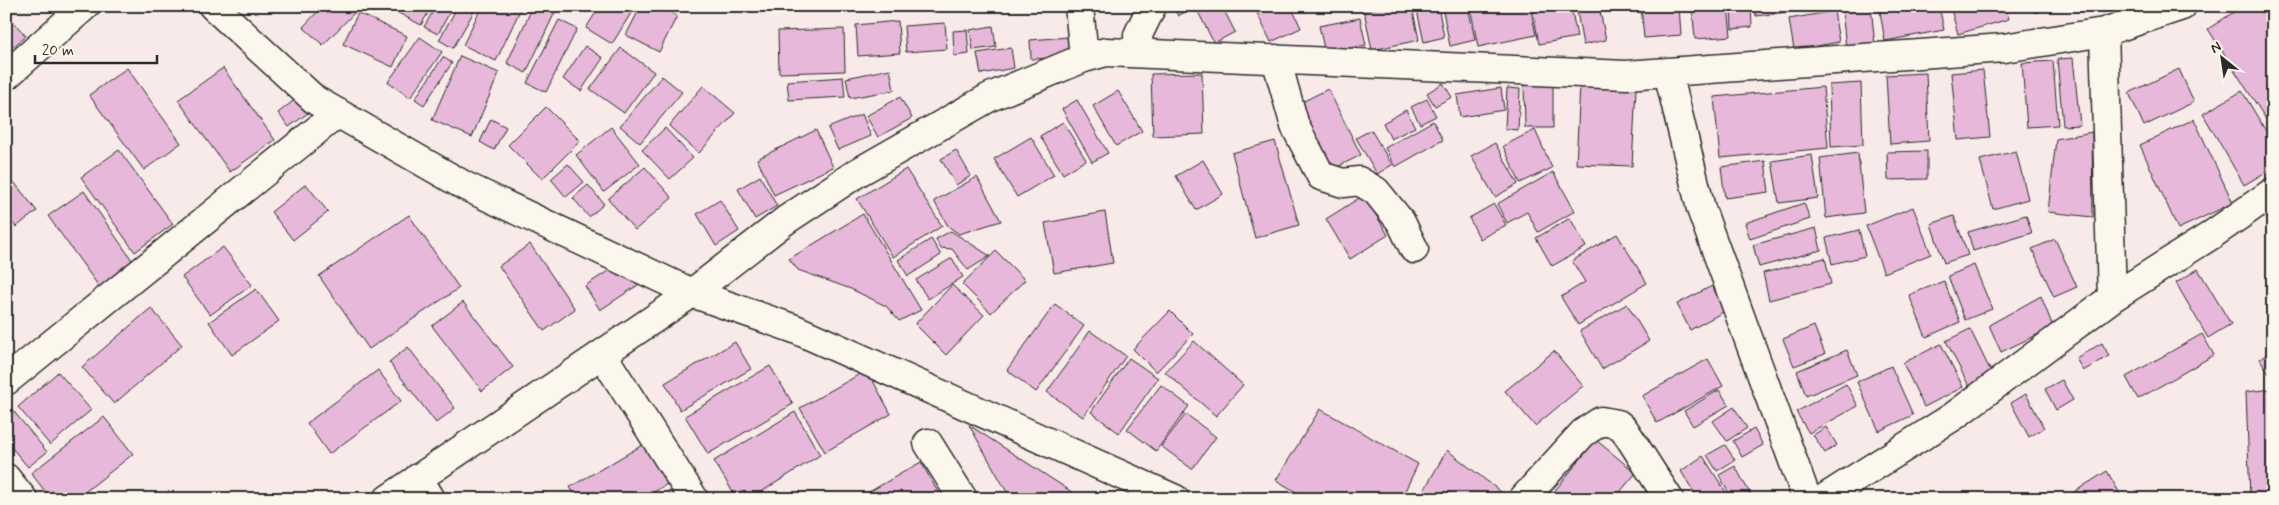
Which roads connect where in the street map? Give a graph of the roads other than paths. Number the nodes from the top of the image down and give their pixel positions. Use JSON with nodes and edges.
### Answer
{"nodes":[{"id":1,"x":85,"y":6,"type":"edge"},
{"id":2,"x":213,"y":6,"type":"edge"},
{"id":3,"x":1079,"y":6,"type":"edge"},
{"id":4,"x":1152,"y":6,"type":"edge"},
{"id":5,"x":2182,"y":6,"type":"edge"},
{"id":6,"x":2111,"y":22,"type":"edge"},
{"id":7,"x":1139,"y":52,"type":"junction"},
{"id":8,"x":1084,"y":58,"type":"junction"},
{"id":9,"x":1276,"y":59,"type":"junction"},
{"id":10,"x":1668,"y":72,"type":"junction"},
{"id":11,"x":6,"y":76,"type":"edge"},
{"id":12,"x":338,"y":114,"type":"junction"},
{"id":13,"x":2273,"y":192,"type":"edge"},
{"id":14,"x":1414,"y":249,"type":"dead end"},
{"id":15,"x":692,"y":293,"type":"junction"},
{"id":16,"x":2112,"y":298,"type":"junction"},
{"id":17,"x":602,"y":354,"type":"junction"},
{"id":18,"x":6,"y":381,"type":"edge"},
{"id":19,"x":928,"y":443,"type":"dead end"},
{"id":20,"x":6,"y":478,"type":"edge"},
{"id":21,"x":424,"y":489,"type":"edge"},
{"id":22,"x":24,"y":499,"type":"edge"},
{"id":23,"x":388,"y":499,"type":"edge"},
{"id":24,"x":694,"y":499,"type":"edge"},
{"id":25,"x":964,"y":499,"type":"edge"},
{"id":26,"x":1176,"y":499,"type":"edge"},
{"id":27,"x":1523,"y":499,"type":"edge"},
{"id":28,"x":1669,"y":499,"type":"edge"},
{"id":29,"x":1807,"y":499,"type":"edge"},
{"id":30,"x":1822,"y":499,"type":"edge"}],
"edges":[{"from":1,"to":11,"type":"street"},
{"from":2,"to":12,"type":"street"},
{"from":3,"to":8,"type":"street"},
{"from":4,"to":7,"type":"street"},
{"from":5,"to":6,"type":"street"},
{"from":6,"to":10,"type":"street"},
{"from":6,"to":16,"type":"street"},
{"from":7,"to":8,"type":"street"},
{"from":7,"to":9,"type":"street"},
{"from":8,"to":15,"type":"street"},
{"from":9,"to":10,"type":"street"},
{"from":9,"to":14,"type":"street"},
{"from":10,"to":29,"type":"street"},
{"from":12,"to":15,"type":"street"},
{"from":12,"to":18,"type":"street"},
{"from":13,"to":16,"type":"street"},
{"from":15,"to":17,"type":"street"},
{"from":15,"to":26,"type":"street"},
{"from":16,"to":30,"type":"street"},
{"from":17,"to":21,"type":"street"},
{"from":17,"to":24,"type":"street"},
{"from":19,"to":25,"type":"street"},
{"from":20,"to":22,"type":"street"},
{"from":21,"to":23,"type":"street"},
{"from":27,"to":28,"type":"street"}]}
